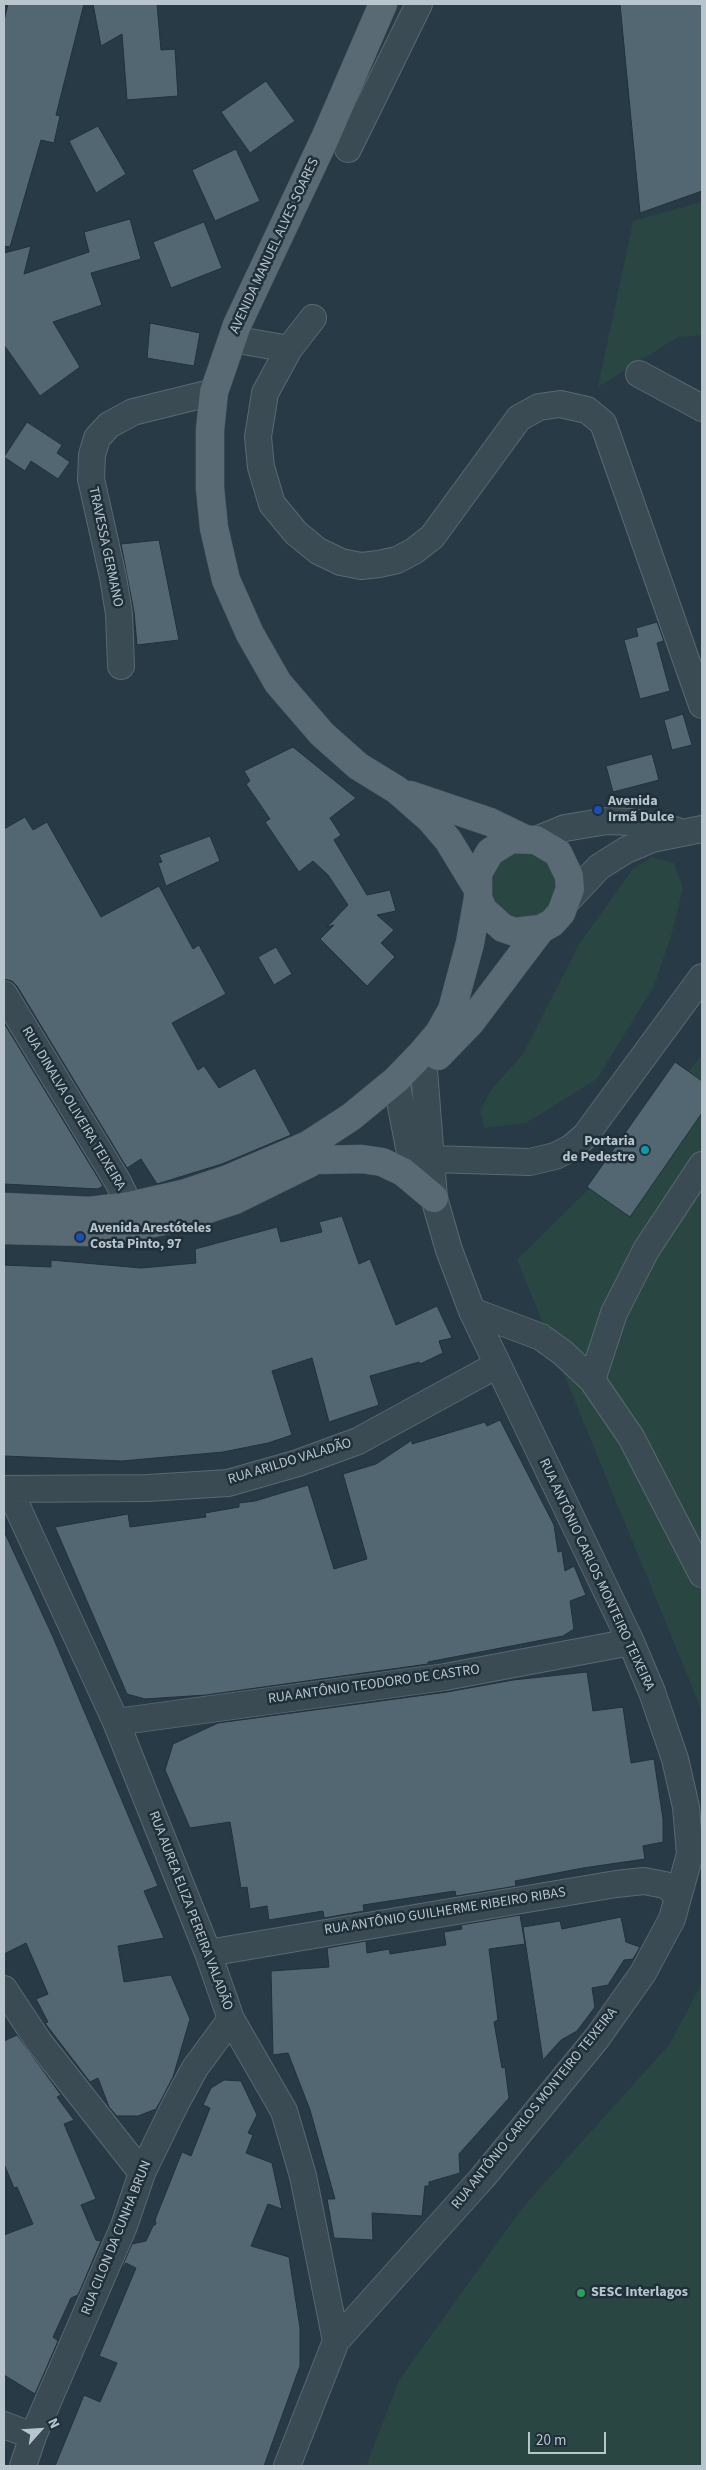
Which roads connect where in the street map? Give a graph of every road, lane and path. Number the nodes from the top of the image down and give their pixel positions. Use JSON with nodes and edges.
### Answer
{"nodes":[{"id":1,"x":383,"y":4,"type":"edge"},
{"id":2,"x":419,"y":4,"type":"edge"},
{"id":3,"x":348,"y":149,"type":"dead end"},
{"id":4,"x":312,"y":318,"type":"dead end"},
{"id":5,"x":232,"y":339,"type":"junction"},
{"id":6,"x":289,"y":349,"type":"junction"},
{"id":7,"x":639,"y":374,"type":"dead end"},
{"id":8,"x":214,"y":392,"type":"junction"},
{"id":9,"x":702,"y":408,"type":"edge"},
{"id":10,"x":120,"y":666,"type":"dead end"},
{"id":11,"x":702,"y":705,"type":"edge"},
{"id":12,"x":397,"y":790,"type":"junction"},
{"id":13,"x":694,"y":830,"type":"edge"},
{"id":14,"x":530,"y":839,"type":"junction"},
{"id":15,"x":477,"y":892,"type":"junction"},
{"id":16,"x":567,"y":901,"type":"junction"},
{"id":17,"x":541,"y":929,"type":"junction"},
{"id":18,"x":702,"y":977,"type":"edge"},
{"id":19,"x":4,"y":994,"type":"edge"},
{"id":20,"x":424,"y":1070,"type":"junction"},
{"id":21,"x":397,"y":1088,"type":"junction"},
{"id":22,"x":431,"y":1159,"type":"junction"},
{"id":23,"x":315,"y":1160,"type":"junction"},
{"id":24,"x":702,"y":1165,"type":"edge"},
{"id":25,"x":434,"y":1198,"type":"junction"},
{"id":26,"x":4,"y":1208,"type":"edge"},
{"id":27,"x":135,"y":1216,"type":"junction"},
{"id":28,"x":4,"y":1230,"type":"edge"},
{"id":29,"x":472,"y":1311,"type":"junction"},
{"id":30,"x":497,"y":1365,"type":"junction"},
{"id":31,"x":592,"y":1380,"type":"junction"},
{"id":32,"x":6,"y":1489,"type":"edge"},
{"id":33,"x":702,"y":1574,"type":"edge"},
{"id":34,"x":631,"y":1642,"type":"junction"},
{"id":35,"x":116,"y":1722,"type":"junction"},
{"id":36,"x":678,"y":1895,"type":"junction"},
{"id":37,"x":208,"y":1953,"type":"junction"},
{"id":38,"x":4,"y":1989,"type":"edge"},
{"id":39,"x":231,"y":2019,"type":"junction"},
{"id":40,"x":142,"y":2173,"type":"junction"},
{"id":41,"x":336,"y":2342,"type":"junction"},
{"id":42,"x":4,"y":2425,"type":"edge"},
{"id":43,"x":33,"y":2436,"type":"junction"},
{"id":44,"x":23,"y":2466,"type":"edge"},
{"id":45,"x":287,"y":2466,"type":"edge"}],
"edges":[{"from":1,"to":5,"type":"main road","name":"AVENIDA MANUEL ALVES SOARES"},
{"from":2,"to":3,"type":"street"},
{"from":4,"to":6,"type":"street"},
{"from":5,"to":6,"type":"street"},
{"from":5,"to":8,"type":"main road","name":"AVENIDA MANUEL ALVES SOARES"},
{"from":6,"to":11,"type":"street"},
{"from":7,"to":9,"type":"street"},
{"from":8,"to":10,"type":"street","name":"TRAVESSA GERMANO"},
{"from":8,"to":12,"type":"main road","name":"AVENIDA MANUEL ALVES SOARES"},
{"from":12,"to":14,"type":"main road","name":"AVENIDA MANUEL ALVES SOARES"},
{"from":12,"to":15,"type":"main road","name":"AVENIDA MANUEL ALVES SOARES"},
{"from":13,"to":14,"type":"street"},
{"from":13,"to":16,"type":"street"},
{"from":14,"to":15,"type":"main road"},
{"from":14,"to":16,"type":"main road"},
{"from":15,"to":17,"type":"main road"},
{"from":15,"to":21,"type":"main road"},
{"from":16,"to":17,"type":"main road"},
{"from":17,"to":20,"type":"main road"},
{"from":18,"to":22,"type":"street"},
{"from":19,"to":27,"type":"street","name":"RUA DINALVA OLIVEIRA TEIXEIRA"},
{"from":20,"to":21,"type":"main road"},
{"from":20,"to":22,"type":"street","name":"RUA ANTÔNIO CARLOS MONTEIRO TEIXEIRA"},
{"from":21,"to":23,"type":"main road"},
{"from":21,"to":25,"type":"street","name":"RUA ANTÔNIO CARLOS MONTEIRO TEIXEIRA"},
{"from":21,"to":27,"type":"main road"},
{"from":22,"to":25,"type":"street","name":"RUA ANTÔNIO CARLOS MONTEIRO TEIXEIRA"},
{"from":23,"to":25,"type":"main road"},
{"from":23,"to":27,"type":"main road"},
{"from":24,"to":31,"type":"street"},
{"from":25,"to":29,"type":"street","name":"RUA ANTÔNIO CARLOS MONTEIRO TEIXEIRA"},
{"from":26,"to":27,"type":"main road"},
{"from":27,"to":28,"type":"main road"},
{"from":29,"to":30,"type":"street","name":"RUA ANTÔNIO CARLOS MONTEIRO TEIXEIRA"},
{"from":29,"to":31,"type":"street"},
{"from":30,"to":32,"type":"street","name":"RUA ARILDO VALADÃO"},
{"from":30,"to":34,"type":"street","name":"RUA ANTÔNIO CARLOS MONTEIRO TEIXEIRA"},
{"from":31,"to":33,"type":"street"},
{"from":32,"to":35,"type":"street","name":"RUA AUREA ELIZA PEREIRA VALADÃO"},
{"from":34,"to":35,"type":"street","name":"RUA ANTÔNIO TEODORO DE CASTRO"},
{"from":34,"to":36,"type":"street","name":"RUA ANTÔNIO CARLOS MONTEIRO TEIXEIRA"},
{"from":35,"to":37,"type":"street","name":"RUA AUREA ELIZA PEREIRA VALADÃO"},
{"from":36,"to":37,"type":"street","name":"RUA ANTÔNIO GUILHERME RIBEIRO RIBAS"},
{"from":36,"to":41,"type":"street","name":"RUA ANTÔNIO CARLOS MONTEIRO TEIXEIRA"},
{"from":37,"to":39,"type":"street","name":"RUA AUREA ELIZA PEREIRA VALADÃO"},
{"from":38,"to":40,"type":"street"},
{"from":39,"to":40,"type":"street","name":"RUA CILON DA CUNHA BRUN"},
{"from":39,"to":41,"type":"street","name":"RUA AUREA ELIZA PEREIRA VALADÃO"},
{"from":40,"to":43,"type":"street","name":"RUA CILON DA CUNHA BRUN"},
{"from":41,"to":45,"type":"street","name":"RUA ANTÔNIO CARLOS MONTEIRO TEIXEIRA"},
{"from":42,"to":43,"type":"street"},
{"from":43,"to":44,"type":"street","name":"RUA CILON DA CUNHA BRUN"}]}
